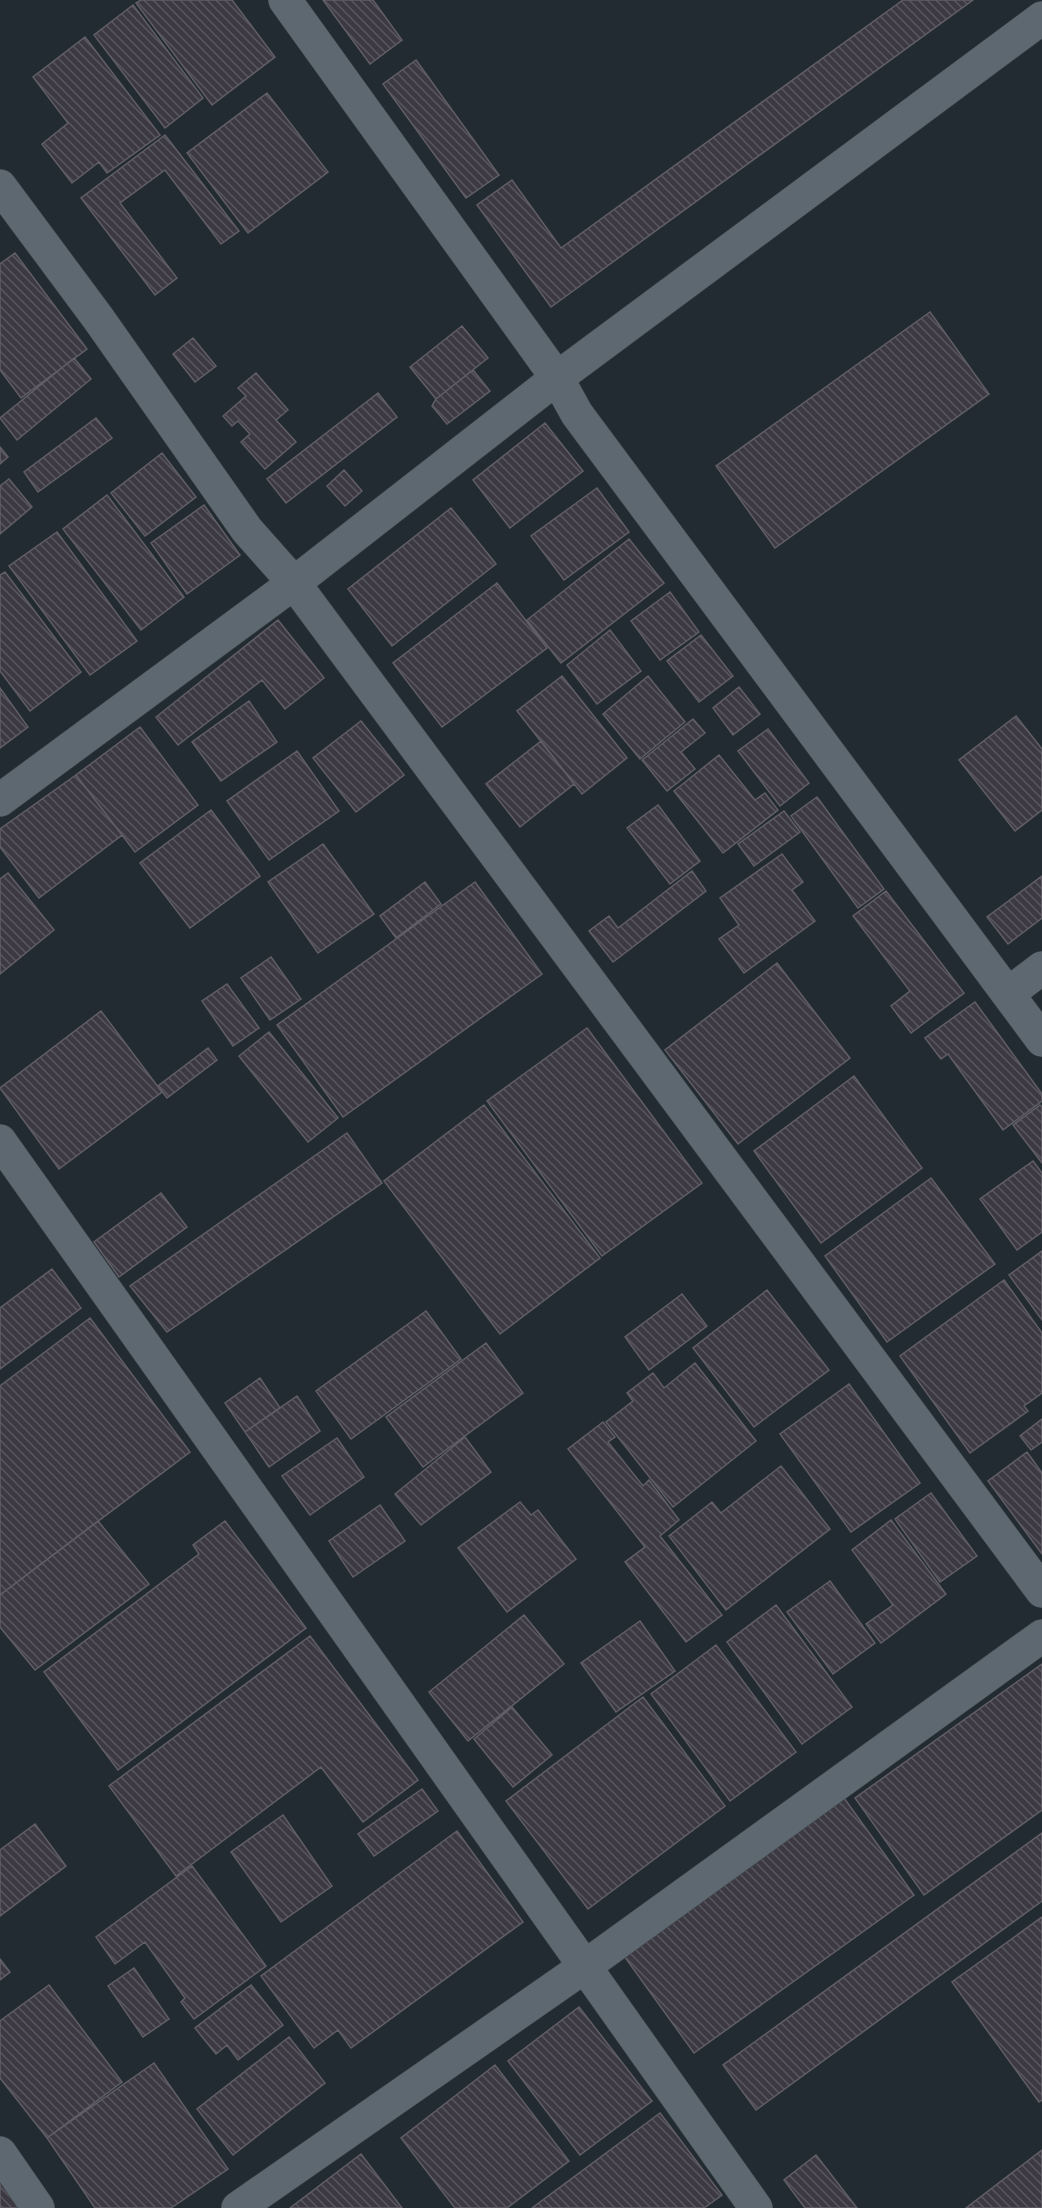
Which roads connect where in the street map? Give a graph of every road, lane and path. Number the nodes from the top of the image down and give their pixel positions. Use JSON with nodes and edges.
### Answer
{"nodes":[{"id":1,"x":285,"y":0,"type":"edge"},
{"id":2,"x":1042,"y":18,"type":"edge"},
{"id":3,"x":0,"y":186,"type":"edge"},
{"id":4,"x":556,"y":378,"type":"junction"},
{"id":5,"x":294,"y":583,"type":"junction"},
{"id":6,"x":0,"y":800,"type":"edge"},
{"id":7,"x":1042,"y":968,"type":"edge"},
{"id":8,"x":1009,"y":993,"type":"junction"},
{"id":9,"x":1042,"y":1040,"type":"edge"},
{"id":10,"x":0,"y":1141,"type":"edge"},
{"id":11,"x":1042,"y":1591,"type":"edge"},
{"id":12,"x":1042,"y":1636,"type":"edge"},
{"id":13,"x":584,"y":1967,"type":"junction"},
{"id":14,"x":0,"y":2153,"type":"edge"},
{"id":15,"x":38,"y":2208,"type":"edge"},
{"id":16,"x":238,"y":2208,"type":"edge"},
{"id":17,"x":756,"y":2208,"type":"edge"}],
"edges":[{"from":1,"to":4,"type":"street"},
{"from":2,"to":4,"type":"street"},
{"from":3,"to":5,"type":"street"},
{"from":4,"to":5,"type":"street"},
{"from":4,"to":8,"type":"street"},
{"from":5,"to":6,"type":"street"},
{"from":5,"to":11,"type":"street"},
{"from":7,"to":8,"type":"street"},
{"from":8,"to":9,"type":"street"},
{"from":10,"to":13,"type":"street"},
{"from":12,"to":13,"type":"street"},
{"from":13,"to":16,"type":"street"},
{"from":13,"to":17,"type":"street"},
{"from":14,"to":15,"type":"street"}]}
